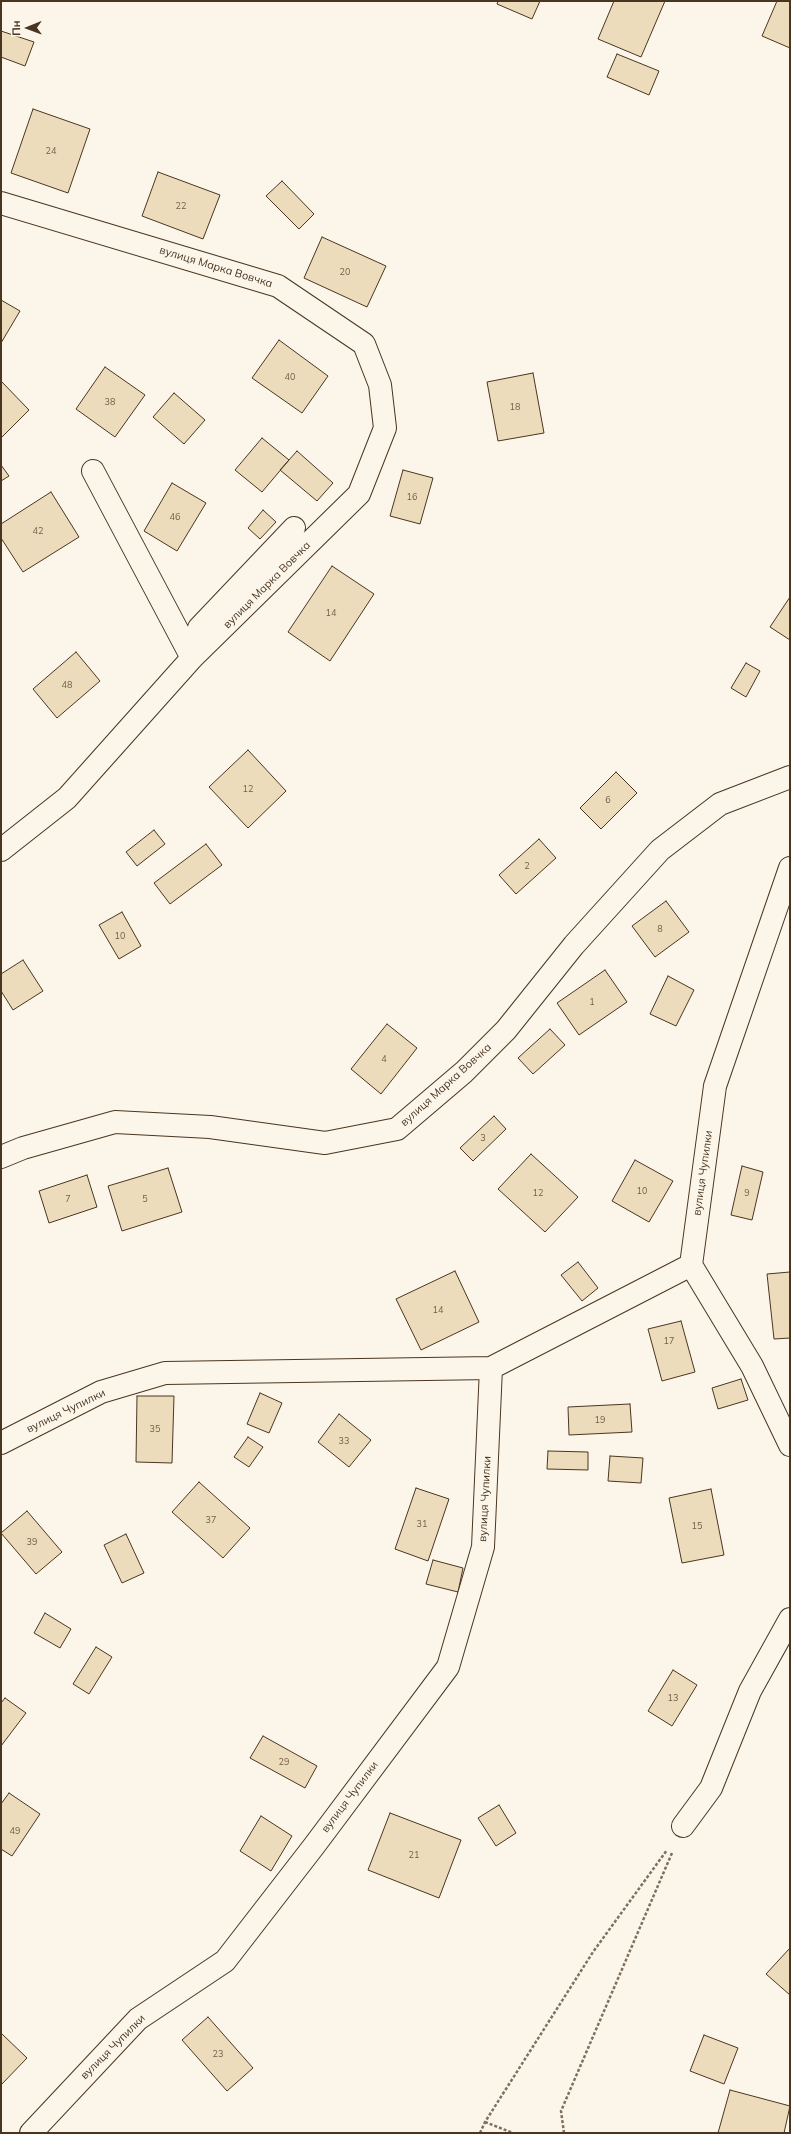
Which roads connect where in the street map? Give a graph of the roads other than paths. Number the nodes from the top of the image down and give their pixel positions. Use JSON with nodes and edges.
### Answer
{"nodes":[{"id":1,"x":1,"y":203,"type":"edge"},
{"id":2,"x":93,"y":471,"type":"dead end"},
{"id":3,"x":294,"y":528,"type":"dead end"},
{"id":4,"x":192,"y":658,"type":"junction"},
{"id":5,"x":790,"y":777,"type":"edge"},
{"id":6,"x":1,"y":850,"type":"edge"},
{"id":7,"x":790,"y":868,"type":"edge"},
{"id":8,"x":1,"y":1157,"type":"edge"},
{"id":9,"x":690,"y":1265,"type":"junction"},
{"id":10,"x":491,"y":1368,"type":"junction"},
{"id":11,"x":1,"y":1443,"type":"edge"},
{"id":12,"x":790,"y":1445,"type":"edge"},
{"id":13,"x":790,"y":1619,"type":"edge"},
{"id":14,"x":683,"y":1826,"type":"road end"},
{"id":15,"x":31,"y":2133,"type":"edge"}],
"edges":[{"from":1,"to":4,"type":"street","name":"вулиця Марка Вовчка"},
{"from":2,"to":4,"type":"street"},
{"from":3,"to":4,"type":"street","name":"вулиця Марка Вовчка"},
{"from":4,"to":6,"type":"street","name":"вулиця Марка Вовчка"},
{"from":5,"to":8,"type":"street","name":"вулиця Марка Вовчка"},
{"from":7,"to":9,"type":"street","name":"вулиця Чупилки"},
{"from":9,"to":10,"type":"street","name":"вулиця Чупилки"},
{"from":9,"to":12,"type":"street"},
{"from":10,"to":11,"type":"street","name":"вулиця Чупилки"},
{"from":10,"to":15,"type":"street","name":"вулиця Чупилки"},
{"from":13,"to":14,"type":"street"}]}
